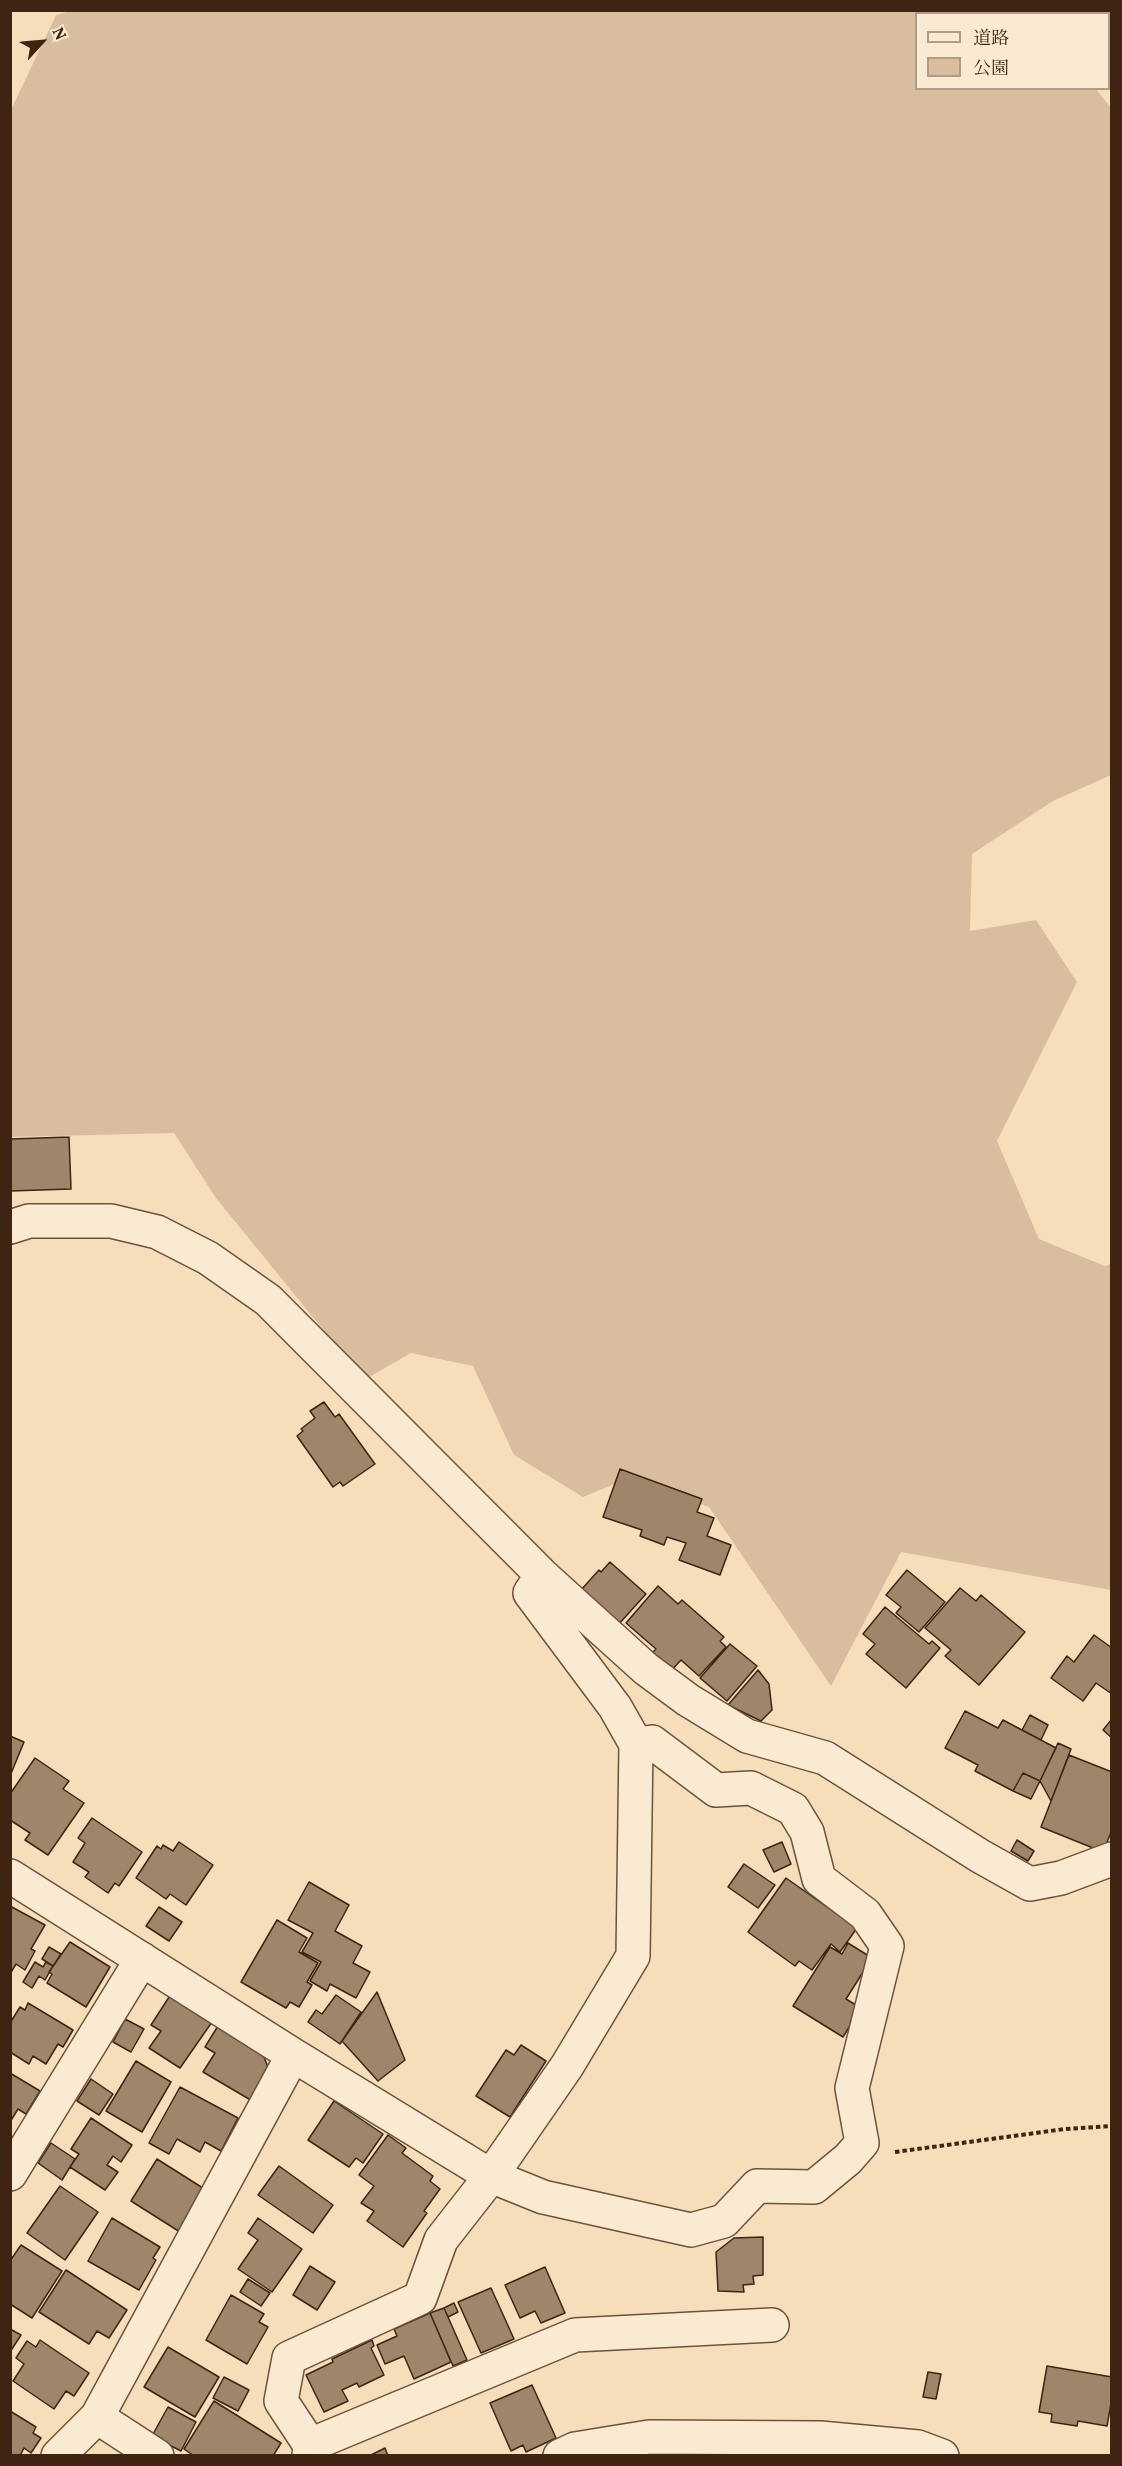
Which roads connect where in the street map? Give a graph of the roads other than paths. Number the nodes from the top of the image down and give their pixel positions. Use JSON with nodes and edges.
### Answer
{"nodes":[{"id":1,"x":10,"y":1227,"type":"edge"},
{"id":2,"x":542,"y":1575,"type":"junction"},
{"id":3,"x":636,"y":1744,"type":"junction"},
{"id":4,"x":1112,"y":1859,"type":"edge"},
{"id":5,"x":10,"y":1876,"type":"edge"},
{"id":6,"x":142,"y":1959,"type":"junction"},
{"id":7,"x":293,"y":2055,"type":"junction"},
{"id":8,"x":10,"y":2174,"type":"edge"},
{"id":9,"x":491,"y":2176,"type":"junction"},
{"id":10,"x":772,"y":2325,"type":"dead end"},
{"id":11,"x":97,"y":2417,"type":"junction"},
{"id":12,"x":309,"y":2450,"type":"edge"},
{"id":13,"x":58,"y":2456,"type":"edge"},
{"id":14,"x":157,"y":2456,"type":"edge"},
{"id":15,"x":560,"y":2456,"type":"edge"},
{"id":16,"x":942,"y":2456,"type":"edge"}],
"edges":[{"from":1,"to":2,"type":"street"},
{"from":2,"to":3,"type":"street"},
{"from":2,"to":4,"type":"street"},
{"from":3,"to":9,"type":"street"},
{"from":3,"to":9,"type":"street"},
{"from":5,"to":6,"type":"street"},
{"from":6,"to":7,"type":"street"},
{"from":6,"to":8,"type":"street"},
{"from":7,"to":9,"type":"street"},
{"from":7,"to":11,"type":"street"},
{"from":9,"to":12,"type":"street"},
{"from":10,"to":12,"type":"street"},
{"from":11,"to":13,"type":"street"},
{"from":11,"to":14,"type":"street"},
{"from":15,"to":16,"type":"street"}]}
